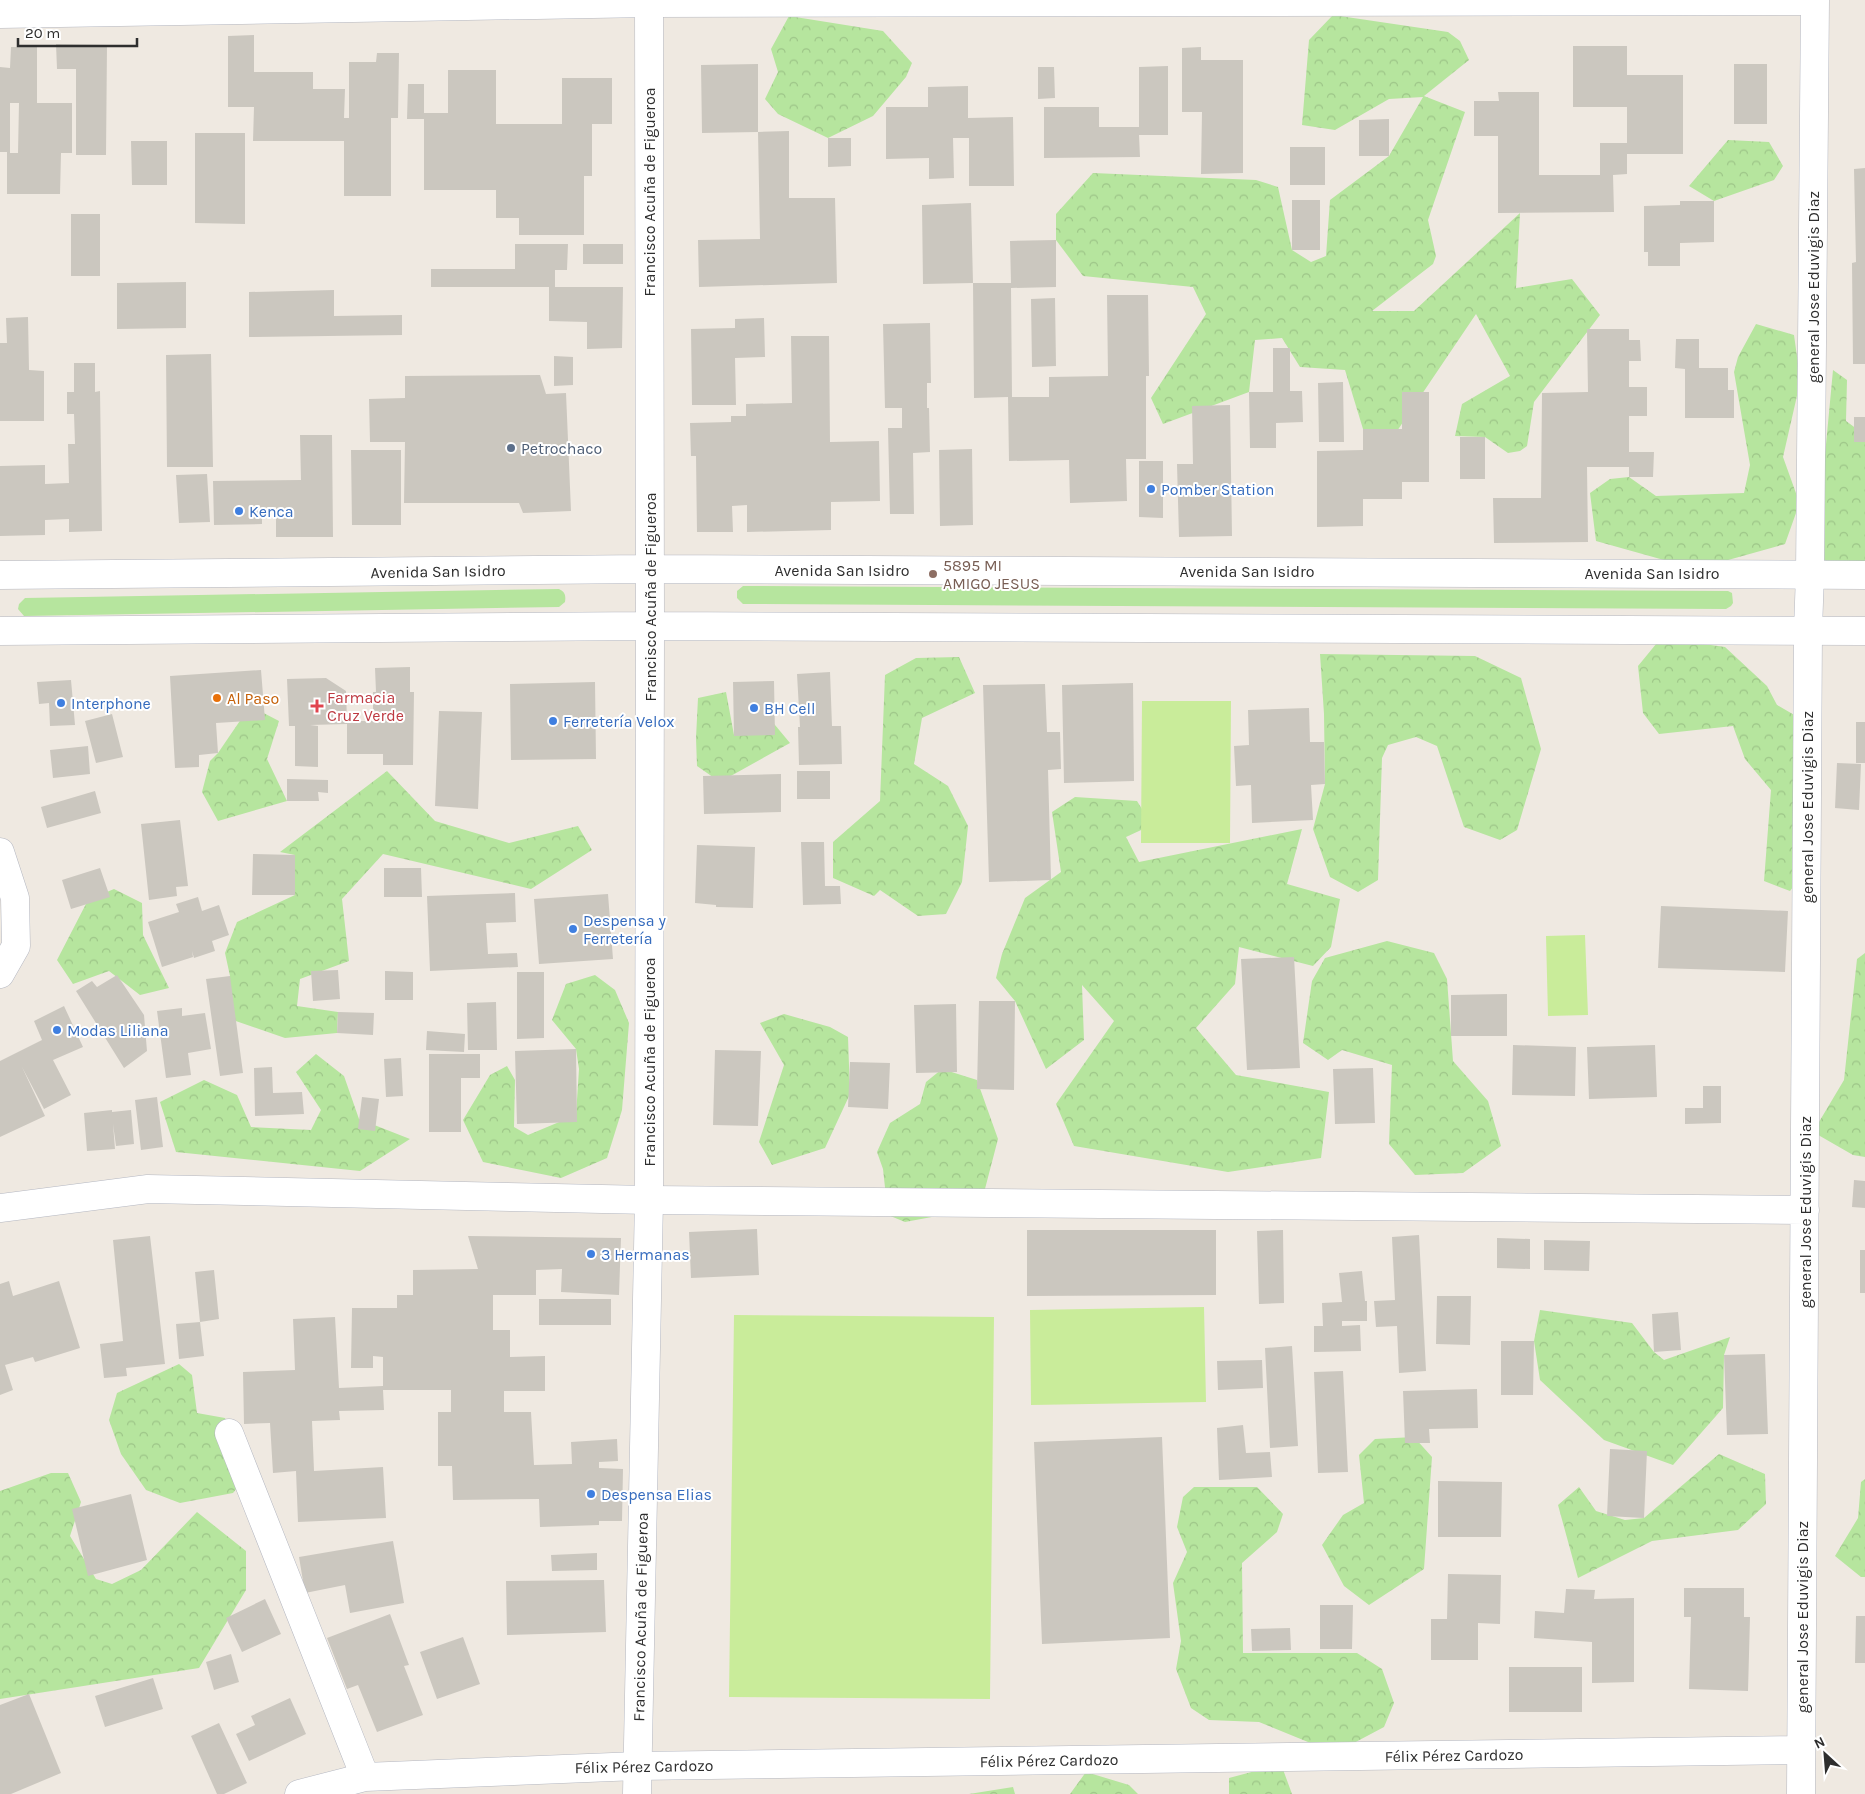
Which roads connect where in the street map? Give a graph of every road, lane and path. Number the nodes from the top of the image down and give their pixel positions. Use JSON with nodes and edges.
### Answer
{"nodes":[{"id":1,"x":1815,"y":1,"type":"edge"},
{"id":2,"x":649,"y":2,"type":"edge"},
{"id":3,"x":0,"y":14,"type":"edge"},
{"id":4,"x":650,"y":569,"type":"junction"},
{"id":5,"x":1810,"y":574,"type":"junction"},
{"id":6,"x":0,"y":575,"type":"edge"},
{"id":7,"x":1865,"y":575,"type":"edge"},
{"id":8,"x":650,"y":626,"type":"junction"},
{"id":9,"x":1808,"y":630,"type":"junction"},
{"id":10,"x":0,"y":631,"type":"edge"},
{"id":11,"x":1865,"y":631,"type":"edge"},
{"id":12,"x":0,"y":852,"type":"edge"},
{"id":13,"x":0,"y":974,"type":"edge"},
{"id":14,"x":649,"y":1200,"type":"junction"},
{"id":15,"x":0,"y":1208,"type":"edge"},
{"id":16,"x":1805,"y":1210,"type":"junction"},
{"id":17,"x":229,"y":1433,"type":"dead end"},
{"id":18,"x":1801,"y":1750,"type":"junction"},
{"id":19,"x":638,"y":1766,"type":"junction"},
{"id":20,"x":365,"y":1777,"type":"junction"},
{"id":21,"x":299,"y":1794,"type":"edge"},
{"id":22,"x":637,"y":1794,"type":"edge"},
{"id":23,"x":1801,"y":1794,"type":"edge"}],
"edges":[{"from":1,"to":2,"type":"street"},
{"from":1,"to":5,"type":"street","name":"general Jose Eduvigis Diaz"},
{"from":2,"to":3,"type":"street"},
{"from":2,"to":4,"type":"street","name":"Francisco Acuña de Figueroa"},
{"from":4,"to":5,"type":"street","name":"Avenida San Isidro"},
{"from":4,"to":6,"type":"street","name":"Avenida San Isidro"},
{"from":4,"to":8,"type":"street","name":"Francisco Acuña de Figueroa"},
{"from":5,"to":7,"type":"street","name":"Avenida San Isidro"},
{"from":5,"to":9,"type":"street","name":"general Jose Eduvigis Diaz"},
{"from":8,"to":9,"type":"street"},
{"from":8,"to":10,"type":"street"},
{"from":8,"to":14,"type":"street","name":"Francisco Acuña de Figueroa"},
{"from":9,"to":11,"type":"street"},
{"from":9,"to":16,"type":"street","name":"general Jose Eduvigis Diaz"},
{"from":12,"to":13,"type":"street"},
{"from":14,"to":15,"type":"street"},
{"from":14,"to":16,"type":"street"},
{"from":14,"to":19,"type":"street","name":"Francisco Acuña de Figueroa"},
{"from":16,"to":18,"type":"street","name":"general Jose Eduvigis Diaz"},
{"from":17,"to":20,"type":"street"},
{"from":18,"to":19,"type":"street","name":"Félix Pérez Cardozo"},
{"from":18,"to":23,"type":"street","name":"general Jose Eduvigis Diaz"},
{"from":19,"to":20,"type":"street","name":"Félix Pérez Cardozo"},
{"from":19,"to":22,"type":"street","name":"Francisco Acuña de Figueroa"},
{"from":20,"to":21,"type":"street","name":"Félix Pérez Cardozo"}]}
